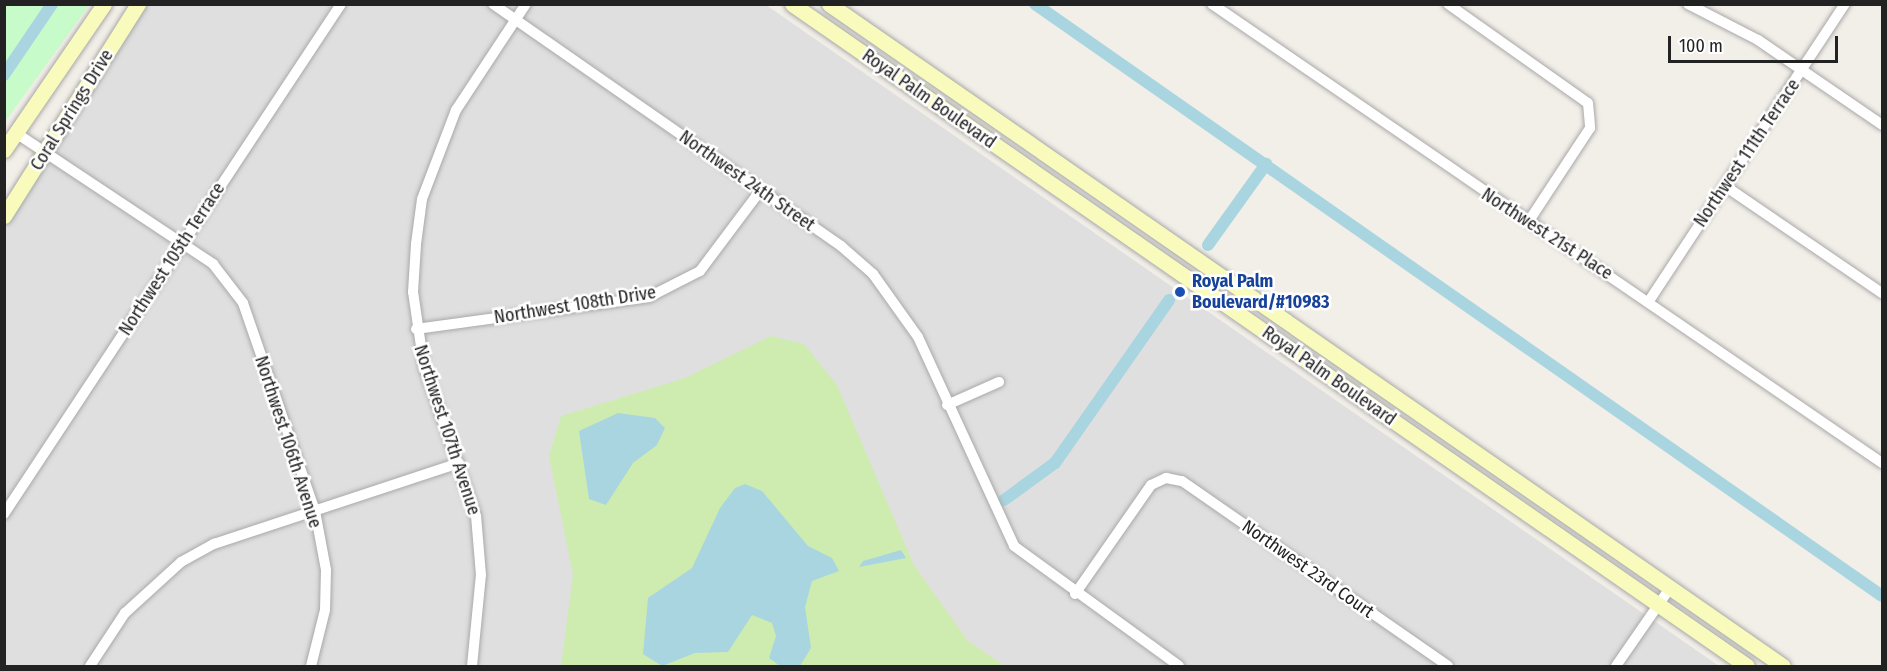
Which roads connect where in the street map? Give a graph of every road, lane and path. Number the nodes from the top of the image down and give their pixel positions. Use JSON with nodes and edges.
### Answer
{"nodes":[{"id":1,"x":104,"y":4,"type":"edge"},
{"id":2,"x":138,"y":4,"type":"edge"},
{"id":3,"x":341,"y":4,"type":"edge"},
{"id":4,"x":492,"y":4,"type":"edge"},
{"id":5,"x":526,"y":4,"type":"edge"},
{"id":6,"x":792,"y":4,"type":"edge"},
{"id":7,"x":829,"y":4,"type":"edge"},
{"id":8,"x":1212,"y":4,"type":"edge"},
{"id":9,"x":1448,"y":4,"type":"edge"},
{"id":10,"x":1688,"y":4,"type":"edge"},
{"id":11,"x":1845,"y":4,"type":"edge"},
{"id":12,"x":515,"y":20,"type":"junction"},
{"id":13,"x":1802,"y":71,"type":"junction"},
{"id":14,"x":1882,"y":125,"type":"edge"},
{"id":15,"x":16,"y":133,"type":"junction"},
{"id":16,"x":4,"y":150,"type":"edge"},
{"id":17,"x":46,"y":153,"type":"junction"},
{"id":18,"x":1725,"y":186,"type":"junction"},
{"id":19,"x":760,"y":191,"type":"junction"},
{"id":20,"x":4,"y":216,"type":"edge"},
{"id":21,"x":1529,"y":221,"type":"junction"},
{"id":22,"x":182,"y":244,"type":"junction"},
{"id":23,"x":1882,"y":294,"type":"edge"},
{"id":24,"x":1649,"y":301,"type":"junction"},
{"id":25,"x":417,"y":329,"type":"junction"},
{"id":26,"x":999,"y":382,"type":"dead end"},
{"id":27,"x":947,"y":405,"type":"junction"},
{"id":28,"x":459,"y":463,"type":"junction"},
{"id":29,"x":1882,"y":463,"type":"edge"},
{"id":30,"x":315,"y":511,"type":"junction"},
{"id":31,"x":4,"y":514,"type":"edge"},
{"id":32,"x":1670,"y":588,"type":"junction"},
{"id":33,"x":1075,"y":594,"type":"junction"},
{"id":34,"x":1658,"y":605,"type":"junction"},
{"id":35,"x":90,"y":666,"type":"edge"},
{"id":36,"x":311,"y":666,"type":"edge"},
{"id":37,"x":472,"y":666,"type":"edge"},
{"id":38,"x":1179,"y":666,"type":"edge"},
{"id":39,"x":1448,"y":666,"type":"edge"},
{"id":40,"x":1616,"y":666,"type":"edge"},
{"id":41,"x":1747,"y":666,"type":"edge"},
{"id":42,"x":1783,"y":666,"type":"edge"}],
"edges":[{"from":1,"to":15,"type":"main road","name":"Coral Springs Drive"},
{"from":2,"to":17,"type":"main road","name":"Coral Springs Drive"},
{"from":3,"to":22,"type":"street","name":"Northwest 105th Terrace"},
{"from":4,"to":12,"type":"street","name":"Northwest 24th Street"},
{"from":5,"to":12,"type":"street","name":"Northwest 107th Avenue"},
{"from":6,"to":34,"type":"main road","name":"Royal Palm Boulevard"},
{"from":7,"to":32,"type":"main road","name":"Royal Palm Boulevard"},
{"from":8,"to":21,"type":"street","name":"Northwest 21st Place"},
{"from":9,"to":21,"type":"street"},
{"from":10,"to":13,"type":"street"},
{"from":11,"to":13,"type":"street","name":"Northwest 111th Terrace"},
{"from":12,"to":19,"type":"street","name":"Northwest 24th Street"},
{"from":12,"to":25,"type":"street","name":"Northwest 107th Avenue"},
{"from":13,"to":14,"type":"street"},
{"from":13,"to":18,"type":"street","name":"Northwest 111th Terrace"},
{"from":15,"to":16,"type":"main road","name":"Coral Springs Drive"},
{"from":15,"to":17,"type":"street","name":"Northwest 106th Avenue"},
{"from":17,"to":20,"type":"main road","name":"Coral Springs Drive"},
{"from":17,"to":22,"type":"street","name":"Northwest 106th Avenue"},
{"from":18,"to":23,"type":"street"},
{"from":18,"to":24,"type":"street","name":"Northwest 111th Terrace"},
{"from":19,"to":25,"type":"street","name":"Northwest 108th Drive"},
{"from":19,"to":27,"type":"street","name":"Northwest 24th Street"},
{"from":21,"to":24,"type":"street","name":"Northwest 21st Place"},
{"from":22,"to":30,"type":"street","name":"Northwest 106th Avenue"},
{"from":22,"to":31,"type":"street","name":"Northwest 105th Terrace"},
{"from":24,"to":29,"type":"street","name":"Northwest 21st Place"},
{"from":25,"to":28,"type":"street","name":"Northwest 107th Avenue"},
{"from":26,"to":27,"type":"street"},
{"from":27,"to":33,"type":"street","name":"Northwest 24th Street"},
{"from":28,"to":30,"type":"street"},
{"from":28,"to":37,"type":"street","name":"Northwest 107th Avenue"},
{"from":30,"to":35,"type":"street"},
{"from":30,"to":36,"type":"street","name":"Northwest 106th Avenue"},
{"from":32,"to":34,"type":"street"},
{"from":32,"to":42,"type":"main road","name":"Royal Palm Boulevard"},
{"from":33,"to":38,"type":"street","name":"Northwest 24th Street"},
{"from":33,"to":39,"type":"street","name":"Northwest 23rd Court"},
{"from":34,"to":40,"type":"street"},
{"from":34,"to":41,"type":"main road","name":"Royal Palm Boulevard"}]}
